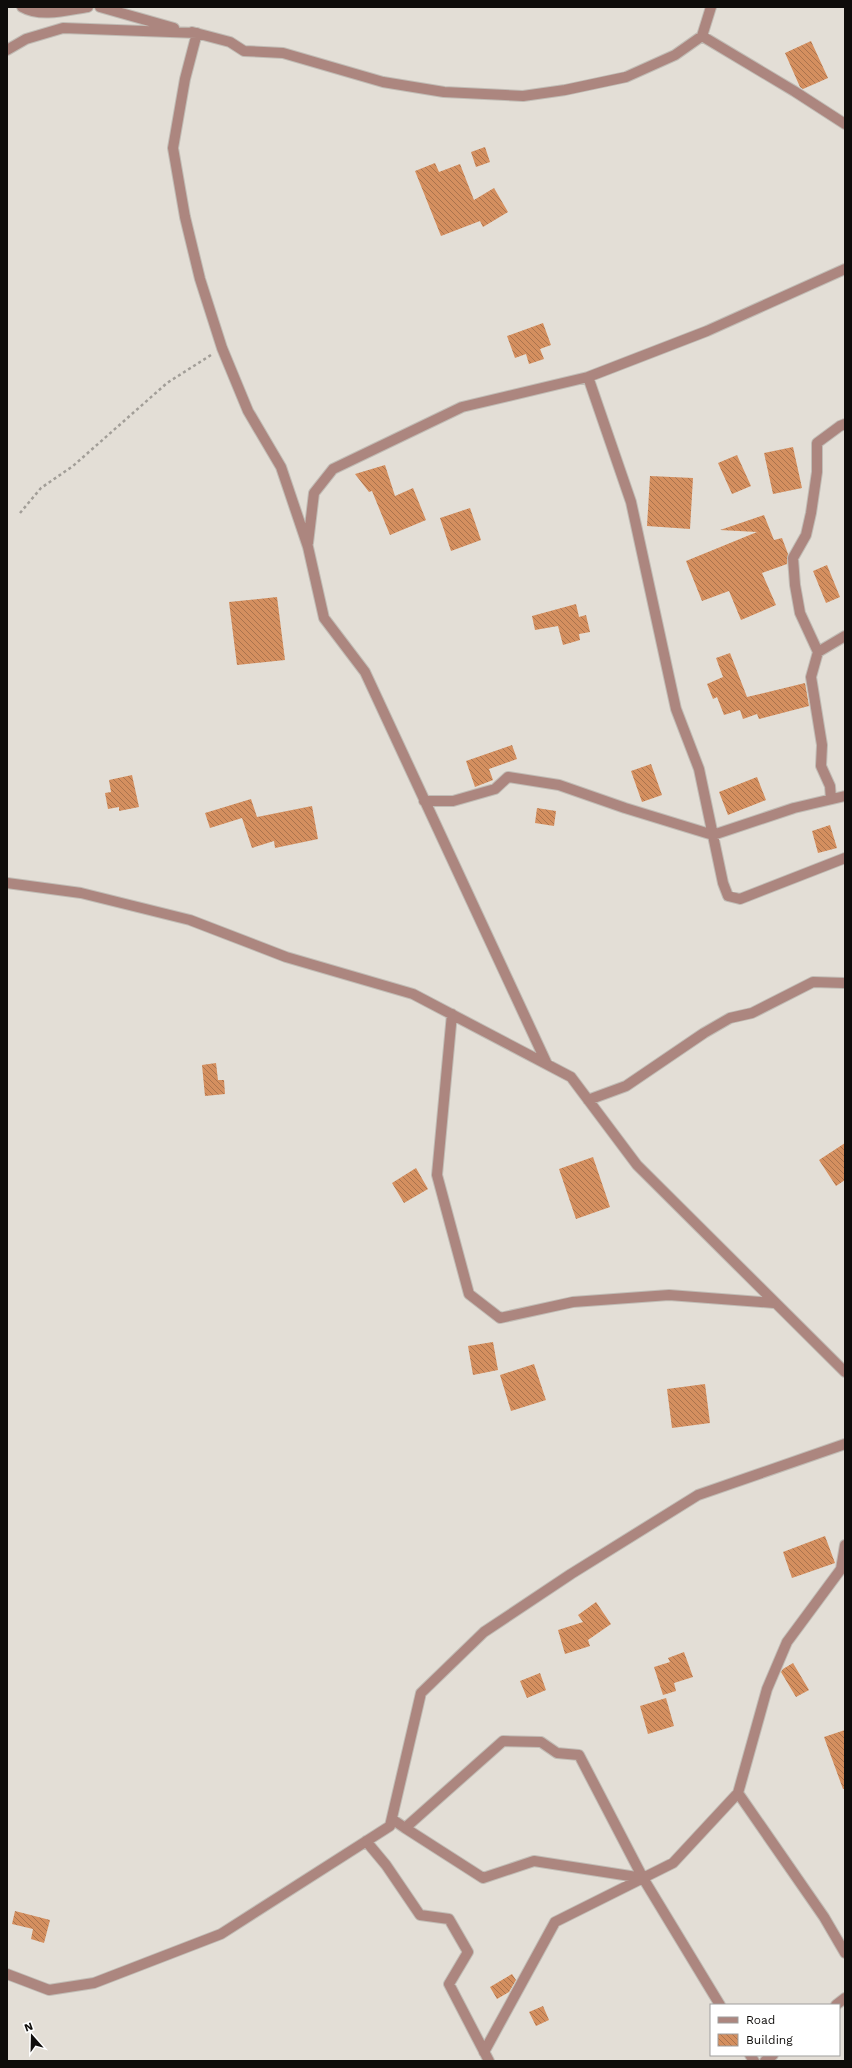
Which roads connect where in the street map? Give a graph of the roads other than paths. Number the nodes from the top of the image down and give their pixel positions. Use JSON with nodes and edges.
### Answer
{"nodes":[{"id":1,"x":22,"y":7,"type":"edge"},
{"id":2,"x":88,"y":7,"type":"edge"},
{"id":3,"x":100,"y":7,"type":"edge"},
{"id":4,"x":711,"y":7,"type":"edge"},
{"id":5,"x":197,"y":33,"type":"junction"},
{"id":6,"x":702,"y":36,"type":"junction"},
{"id":7,"x":7,"y":50,"type":"edge"},
{"id":8,"x":845,"y":124,"type":"edge"},
{"id":9,"x":845,"y":269,"type":"edge"},
{"id":10,"x":588,"y":377,"type":"junction"},
{"id":11,"x":845,"y":424,"type":"edge"},
{"id":12,"x":308,"y":547,"type":"junction"},
{"id":13,"x":845,"y":636,"type":"edge"},
{"id":14,"x":818,"y":652,"type":"junction"},
{"id":15,"x":845,"y":796,"type":"edge"},
{"id":16,"x":831,"y":799,"type":"junction"},
{"id":17,"x":424,"y":801,"type":"junction"},
{"id":18,"x":713,"y":835,"type":"junction"},
{"id":19,"x":845,"y":858,"type":"edge"},
{"id":20,"x":7,"y":883,"type":"edge"},
{"id":21,"x":845,"y":983,"type":"edge"},
{"id":22,"x":452,"y":1014,"type":"junction"},
{"id":23,"x":547,"y":1064,"type":"junction"},
{"id":24,"x":588,"y":1100,"type":"junction"},
{"id":25,"x":774,"y":1303,"type":"junction"},
{"id":26,"x":845,"y":1372,"type":"edge"},
{"id":27,"x":845,"y":1444,"type":"edge"},
{"id":28,"x":845,"y":1545,"type":"edge"},
{"id":29,"x":738,"y":1793,"type":"junction"},
{"id":30,"x":392,"y":1819,"type":"junction"},
{"id":31,"x":405,"y":1828,"type":"junction"},
{"id":32,"x":366,"y":1842,"type":"junction"},
{"id":33,"x":643,"y":1878,"type":"junction"},
{"id":34,"x":845,"y":1954,"type":"edge"},
{"id":35,"x":7,"y":1974,"type":"edge"},
{"id":36,"x":719,"y":2004,"type":"edge"},
{"id":37,"x":484,"y":2052,"type":"junction"},
{"id":38,"x":489,"y":2061,"type":"edge"}],
"edges":[{"from":1,"to":2,"type":"street"},
{"from":3,"to":5,"type":"street"},
{"from":4,"to":6,"type":"street"},
{"from":5,"to":6,"type":"street"},
{"from":5,"to":7,"type":"street"},
{"from":5,"to":12,"type":"street"},
{"from":6,"to":8,"type":"street"},
{"from":9,"to":10,"type":"street"},
{"from":10,"to":12,"type":"street"},
{"from":10,"to":18,"type":"street"},
{"from":11,"to":14,"type":"street"},
{"from":12,"to":17,"type":"street"},
{"from":13,"to":14,"type":"street"},
{"from":14,"to":16,"type":"street"},
{"from":15,"to":16,"type":"street"},
{"from":16,"to":18,"type":"street"},
{"from":17,"to":18,"type":"street"},
{"from":17,"to":23,"type":"street"},
{"from":18,"to":19,"type":"street"},
{"from":20,"to":22,"type":"street"},
{"from":21,"to":24,"type":"street"},
{"from":22,"to":23,"type":"street"},
{"from":22,"to":25,"type":"street"},
{"from":23,"to":24,"type":"street"},
{"from":24,"to":25,"type":"street"},
{"from":25,"to":26,"type":"street"},
{"from":27,"to":30,"type":"street"},
{"from":28,"to":29,"type":"street"},
{"from":29,"to":33,"type":"street"},
{"from":29,"to":34,"type":"street"},
{"from":30,"to":31,"type":"street"},
{"from":30,"to":32,"type":"street"},
{"from":31,"to":33,"type":"street"},
{"from":31,"to":33,"type":"street"},
{"from":32,"to":35,"type":"street"},
{"from":32,"to":37,"type":"street"},
{"from":33,"to":36,"type":"street"},
{"from":33,"to":37,"type":"street"},
{"from":37,"to":38,"type":"street"}]}
